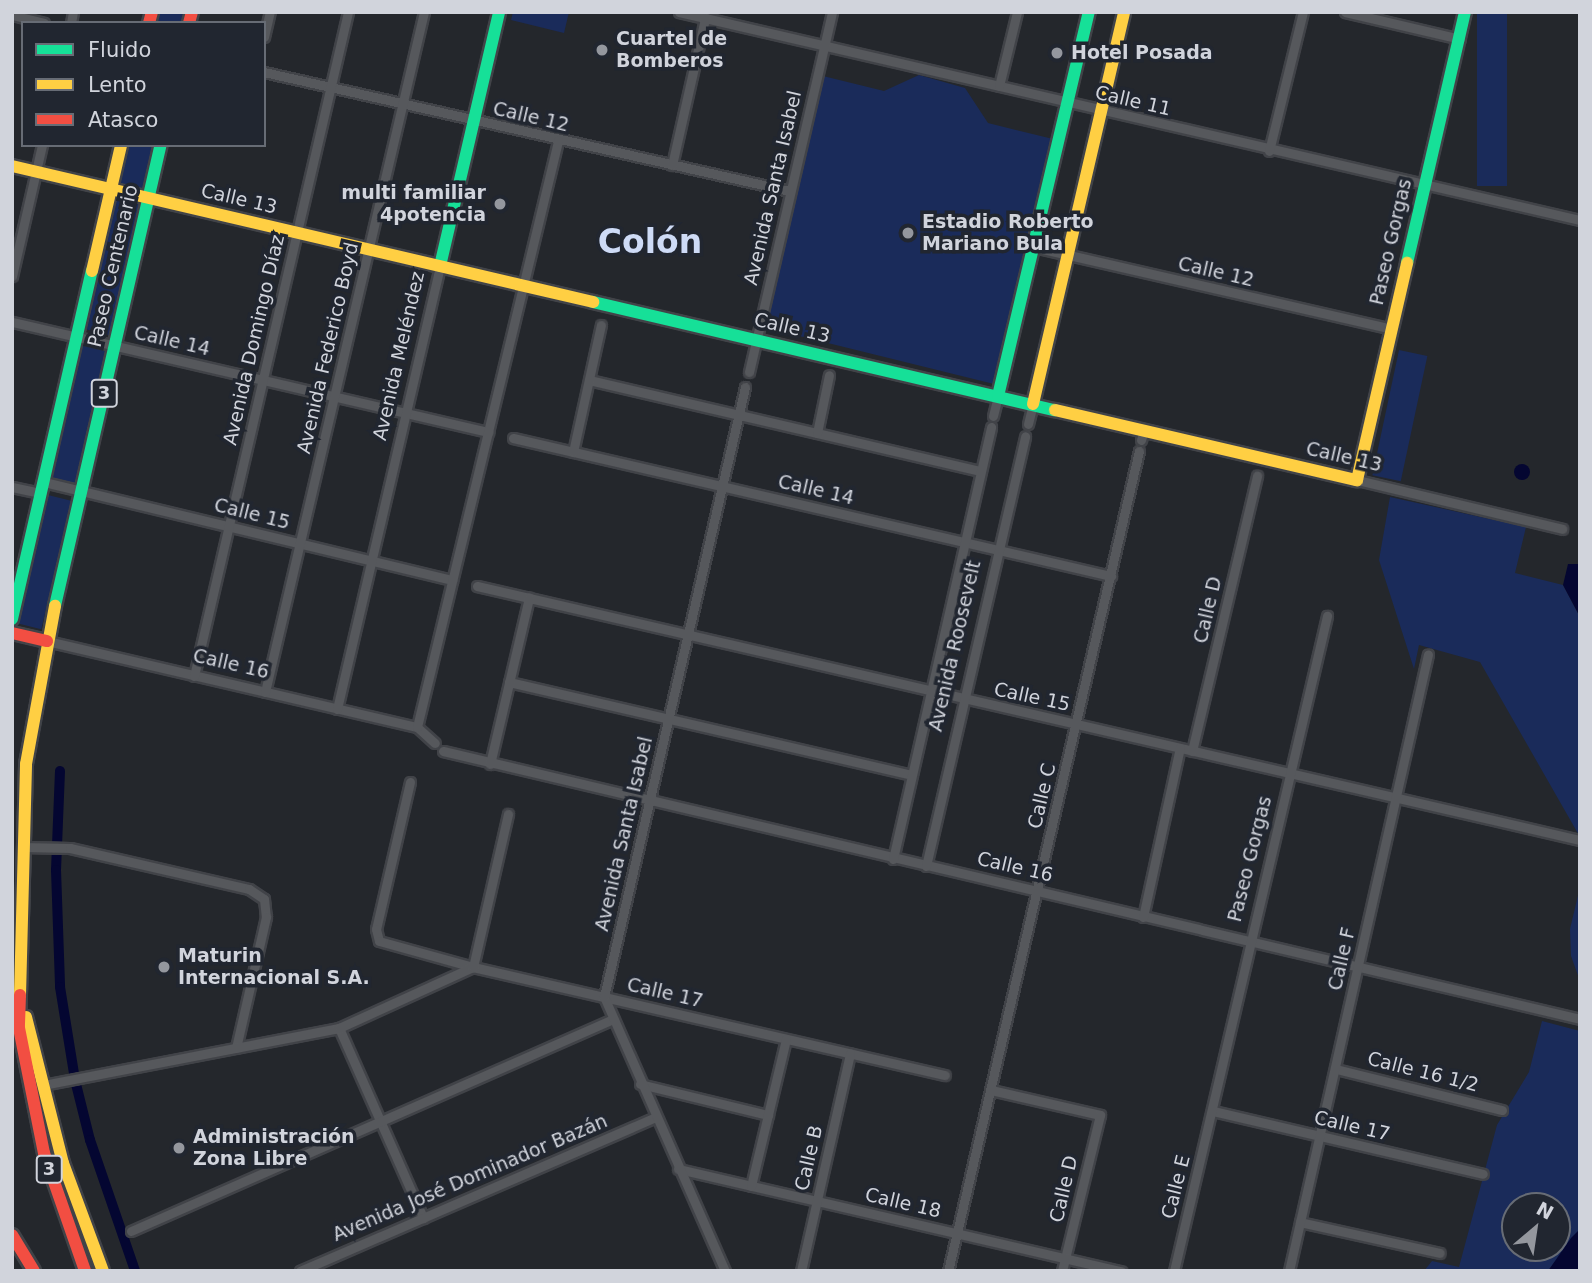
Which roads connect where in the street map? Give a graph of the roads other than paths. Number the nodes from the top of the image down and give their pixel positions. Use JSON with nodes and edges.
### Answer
{"nodes":[{"id":1,"x":348,"y":12,"type":"edge"},
{"id":2,"x":424,"y":12,"type":"edge"},
{"id":3,"x":499,"y":12,"type":"edge"},
{"id":4,"x":679,"y":12,"type":"edge"},
{"id":5,"x":832,"y":12,"type":"edge"},
{"id":6,"x":1017,"y":12,"type":"edge"},
{"id":7,"x":1090,"y":12,"type":"edge"},
{"id":8,"x":1124,"y":12,"type":"edge"},
{"id":9,"x":1303,"y":12,"type":"edge"},
{"id":10,"x":1345,"y":12,"type":"edge"},
{"id":11,"x":1465,"y":12,"type":"edge"},
{"id":12,"x":12,"y":15,"type":"edge"},
{"id":13,"x":705,"y":18,"type":"junction"},
{"id":14,"x":36,"y":21,"type":"edge"},
{"id":15,"x":1460,"y":39,"type":"junction"},
{"id":16,"x":824,"y":46,"type":"junction"},
{"id":17,"x":266,"y":73,"type":"edge"},
{"id":18,"x":999,"y":86,"type":"junction"},
{"id":19,"x":330,"y":89,"type":"junction"},
{"id":20,"x":1068,"y":103,"type":"junction"},
{"id":21,"x":403,"y":105,"type":"junction"},
{"id":22,"x":1101,"y":111,"type":"junction"},
{"id":23,"x":473,"y":121,"type":"junction"},
{"id":24,"x":558,"y":141,"type":"junction"},
{"id":25,"x":42,"y":147,"type":"edge"},
{"id":26,"x":121,"y":147,"type":"edge"},
{"id":27,"x":161,"y":147,"type":"edge"},
{"id":28,"x":1269,"y":150,"type":"junction"},
{"id":29,"x":672,"y":165,"type":"junction"},
{"id":30,"x":12,"y":166,"type":"edge"},
{"id":31,"x":36,"y":171,"type":"junction"},
{"id":32,"x":1424,"y":184,"type":"junction"},
{"id":33,"x":111,"y":189,"type":"junction"},
{"id":34,"x":790,"y":191,"type":"junction"},
{"id":35,"x":149,"y":198,"type":"junction"},
{"id":36,"x":1580,"y":220,"type":"edge"},
{"id":37,"x":297,"y":232,"type":"junction"},
{"id":38,"x":1034,"y":247,"type":"junction"},
{"id":39,"x":368,"y":249,"type":"junction"},
{"id":40,"x":1068,"y":256,"type":"junction"},
{"id":41,"x":440,"y":266,"type":"junction"},
{"id":42,"x":12,"y":276,"type":"edge"},
{"id":43,"x":523,"y":285,"type":"junction"},
{"id":44,"x":12,"y":322,"type":"edge"},
{"id":45,"x":601,"y":325,"type":"dead end"},
{"id":46,"x":1391,"y":329,"type":"junction"},
{"id":47,"x":76,"y":337,"type":"junction"},
{"id":48,"x":756,"y":340,"type":"junction"},
{"id":49,"x":115,"y":345,"type":"junction"},
{"id":50,"x":749,"y":372,"type":"dead end"},
{"id":51,"x":829,"y":375,"type":"dead end"},
{"id":52,"x":263,"y":380,"type":"junction"},
{"id":53,"x":589,"y":380,"type":"junction"},
{"id":54,"x":745,"y":387,"type":"dead end"},
{"id":55,"x":998,"y":396,"type":"junction"},
{"id":56,"x":334,"y":397,"type":"junction"},
{"id":57,"x":1033,"y":404,"type":"junction"},
{"id":58,"x":406,"y":413,"type":"junction"},
{"id":59,"x":739,"y":415,"type":"junction"},
{"id":60,"x":993,"y":416,"type":"dead end"},
{"id":61,"x":1028,"y":425,"type":"dead end"},
{"id":62,"x":991,"y":428,"type":"dead end"},
{"id":63,"x":488,"y":432,"type":"junction"},
{"id":64,"x":817,"y":433,"type":"junction"},
{"id":65,"x":1025,"y":436,"type":"dead end"},
{"id":66,"x":513,"y":438,"type":"dead end"},
{"id":67,"x":1139,"y":451,"type":"dead end"},
{"id":68,"x":573,"y":452,"type":"junction"},
{"id":69,"x":1259,"y":467,"type":"junction"},
{"id":70,"x":980,"y":471,"type":"junction"},
{"id":71,"x":1357,"y":480,"type":"junction"},
{"id":72,"x":722,"y":486,"type":"junction"},
{"id":73,"x":12,"y":487,"type":"edge"},
{"id":74,"x":42,"y":488,"type":"junction"},
{"id":75,"x":81,"y":491,"type":"junction"},
{"id":76,"x":229,"y":526,"type":"junction"},
{"id":77,"x":1562,"y":529,"type":"dead end"},
{"id":78,"x":963,"y":542,"type":"junction"},
{"id":79,"x":300,"y":543,"type":"junction"},
{"id":80,"x":996,"y":551,"type":"junction"},
{"id":81,"x":371,"y":562,"type":"junction"},
{"id":82,"x":1111,"y":576,"type":"junction"},
{"id":83,"x":452,"y":580,"type":"junction"},
{"id":84,"x":477,"y":586,"type":"dead end"},
{"id":85,"x":529,"y":598,"type":"junction"},
{"id":86,"x":1327,"y":616,"type":"dead end"},
{"id":87,"x":12,"y":619,"type":"edge"},
{"id":88,"x":12,"y":633,"type":"edge"},
{"id":89,"x":688,"y":635,"type":"junction"},
{"id":90,"x":47,"y":641,"type":"junction"},
{"id":91,"x":1429,"y":654,"type":"dead end"},
{"id":92,"x":194,"y":676,"type":"junction"},
{"id":93,"x":509,"y":682,"type":"junction"},
{"id":94,"x":930,"y":690,"type":"junction"},
{"id":95,"x":265,"y":692,"type":"junction"},
{"id":96,"x":962,"y":699,"type":"junction"},
{"id":97,"x":337,"y":709,"type":"junction"},
{"id":98,"x":669,"y":719,"type":"junction"},
{"id":99,"x":1076,"y":725,"type":"junction"},
{"id":100,"x":416,"y":727,"type":"junction"},
{"id":101,"x":435,"y":743,"type":"dead end"},
{"id":102,"x":1181,"y":748,"type":"junction"},
{"id":103,"x":443,"y":751,"type":"dead end"},
{"id":104,"x":1192,"y":751,"type":"junction"},
{"id":105,"x":491,"y":764,"type":"junction"},
{"id":106,"x":1291,"y":774,"type":"junction"},
{"id":107,"x":911,"y":775,"type":"junction"},
{"id":108,"x":410,"y":782,"type":"dead end"},
{"id":109,"x":1396,"y":798,"type":"junction"},
{"id":110,"x":650,"y":802,"type":"junction"},
{"id":111,"x":508,"y":814,"type":"dead end"},
{"id":112,"x":1580,"y":840,"type":"edge"},
{"id":113,"x":22,"y":847,"type":"junction"},
{"id":114,"x":893,"y":859,"type":"junction"},
{"id":115,"x":926,"y":866,"type":"junction"},
{"id":116,"x":1037,"y":892,"type":"junction"},
{"id":117,"x":20,"y":906,"type":"junction"},
{"id":118,"x":1143,"y":917,"type":"junction"},
{"id":119,"x":12,"y":928,"type":"edge"},
{"id":120,"x":1250,"y":942,"type":"junction"},
{"id":121,"x":473,"y":967,"type":"junction"},
{"id":122,"x":1358,"y":967,"type":"junction"},
{"id":123,"x":19,"y":989,"type":"junction"},
{"id":124,"x":604,"y":997,"type":"junction"},
{"id":125,"x":613,"y":1019,"type":"junction"},
{"id":126,"x":1580,"y":1019,"type":"edge"},
{"id":127,"x":339,"y":1028,"type":"junction"},
{"id":128,"x":786,"y":1039,"type":"junction"},
{"id":129,"x":236,"y":1048,"type":"junction"},
{"id":130,"x":850,"y":1053,"type":"junction"},
{"id":131,"x":1336,"y":1069,"type":"junction"},
{"id":132,"x":946,"y":1075,"type":"dead end"},
{"id":133,"x":640,"y":1084,"type":"junction"},
{"id":134,"x":43,"y":1085,"type":"junction"},
{"id":135,"x":991,"y":1090,"type":"junction"},
{"id":136,"x":1502,"y":1110,"type":"dead end"},
{"id":137,"x":1213,"y":1111,"type":"junction"},
{"id":138,"x":768,"y":1115,"type":"junction"},
{"id":139,"x":654,"y":1118,"type":"junction"},
{"id":140,"x":380,"y":1121,"type":"junction"},
{"id":141,"x":1317,"y":1136,"type":"junction"},
{"id":142,"x":678,"y":1169,"type":"junction"},
{"id":143,"x":1483,"y":1174,"type":"dead end"},
{"id":144,"x":751,"y":1186,"type":"junction"},
{"id":145,"x":817,"y":1201,"type":"junction"},
{"id":146,"x":423,"y":1218,"type":"junction"},
{"id":147,"x":1300,"y":1222,"type":"junction"},
{"id":148,"x":131,"y":1231,"type":"dead end"},
{"id":149,"x":957,"y":1233,"type":"junction"},
{"id":150,"x":12,"y":1235,"type":"edge"},
{"id":151,"x":1440,"y":1253,"type":"dead end"},
{"id":152,"x":1065,"y":1258,"type":"junction"},
{"id":153,"x":34,"y":1271,"type":"edge"},
{"id":154,"x":85,"y":1271,"type":"edge"},
{"id":155,"x":103,"y":1271,"type":"edge"},
{"id":156,"x":300,"y":1271,"type":"edge"},
{"id":157,"x":725,"y":1271,"type":"edge"},
{"id":158,"x":801,"y":1271,"type":"edge"},
{"id":159,"x":948,"y":1271,"type":"edge"},
{"id":160,"x":1062,"y":1271,"type":"edge"},
{"id":161,"x":1121,"y":1271,"type":"edge"},
{"id":162,"x":1174,"y":1271,"type":"edge"},
{"id":163,"x":1289,"y":1271,"type":"edge"}],
"edges":[{"from":1,"to":19,"type":"street","name":"Avenida Domingo Díaz"},
{"from":2,"to":21,"type":"street","name":"Avenida Federico Boyd"},
{"from":3,"to":23,"type":"main road","name":"Avenida Meléndez"},
{"from":4,"to":13,"type":"street","name":"Calle 11"},
{"from":5,"to":16,"type":"street","name":"Avenida Santa Isabel"},
{"from":6,"to":18,"type":"street"},
{"from":7,"to":20,"type":"main road"},
{"from":8,"to":22,"type":"main road"},
{"from":9,"to":28,"type":"street"},
{"from":10,"to":15,"type":"street"},
{"from":11,"to":15,"type":"main road","name":"Paseo Gorgas"},
{"from":12,"to":14,"type":"street"},
{"from":13,"to":16,"type":"street","name":"Calle 11"},
{"from":13,"to":29,"type":"street"},
{"from":15,"to":32,"type":"main road","name":"Paseo Gorgas"},
{"from":16,"to":18,"type":"street","name":"Calle 11"},
{"from":16,"to":34,"type":"street","name":"Avenida Santa Isabel"},
{"from":17,"to":19,"type":"street","name":"Calle 12"},
{"from":18,"to":20,"type":"street","name":"Calle 11"},
{"from":19,"to":21,"type":"street","name":"Calle 12"},
{"from":19,"to":37,"type":"street","name":"Avenida Domingo Díaz"},
{"from":20,"to":22,"type":"street","name":"Calle 11"},
{"from":20,"to":38,"type":"main road"},
{"from":21,"to":23,"type":"street","name":"Calle 12"},
{"from":21,"to":39,"type":"street","name":"Avenida Federico Boyd"},
{"from":22,"to":28,"type":"street","name":"Calle 11"},
{"from":22,"to":40,"type":"main road"},
{"from":23,"to":24,"type":"street","name":"Calle 12"},
{"from":23,"to":41,"type":"main road","name":"Avenida Meléndez"},
{"from":24,"to":29,"type":"street","name":"Calle 12"},
{"from":24,"to":43,"type":"street"},
{"from":25,"to":31,"type":"street"},
{"from":26,"to":33,"type":"main road","name":"Paseo Centenario","number":"3"},
{"from":27,"to":35,"type":"main road","name":"Paseo Centenario","number":"3"},
{"from":28,"to":32,"type":"street","name":"Calle 11"},
{"from":29,"to":34,"type":"street","name":"Calle 12"},
{"from":30,"to":31,"type":"main road","name":"Calle 13"},
{"from":31,"to":33,"type":"main road","name":"Calle 13"},
{"from":31,"to":42,"type":"street"},
{"from":32,"to":36,"type":"street","name":"Calle 11"},
{"from":32,"to":46,"type":"main road","name":"Paseo Gorgas"},
{"from":33,"to":35,"type":"main road","name":"Calle 13"},
{"from":33,"to":47,"type":"main road","name":"Paseo Centenario","number":"3"},
{"from":34,"to":48,"type":"street","name":"Avenida Santa Isabel"},
{"from":35,"to":37,"type":"main road","name":"Calle 13"},
{"from":35,"to":49,"type":"main road","name":"Paseo Centenario","number":"3"},
{"from":37,"to":39,"type":"main road","name":"Calle 13"},
{"from":37,"to":52,"type":"street","name":"Avenida Domingo Díaz"},
{"from":38,"to":40,"type":"street","name":"Calle 12"},
{"from":38,"to":55,"type":"main road"},
{"from":39,"to":41,"type":"main road","name":"Calle 13"},
{"from":39,"to":56,"type":"street","name":"Avenida Federico Boyd"},
{"from":40,"to":46,"type":"street","name":"Calle 12"},
{"from":40,"to":57,"type":"main road"},
{"from":41,"to":43,"type":"main road","name":"Calle 13"},
{"from":41,"to":58,"type":"street","name":"Avenida Meléndez"},
{"from":43,"to":48,"type":"main road","name":"Calle 13"},
{"from":43,"to":63,"type":"street"},
{"from":44,"to":47,"type":"street","name":"Calle 14"},
{"from":45,"to":53,"type":"street"},
{"from":46,"to":71,"type":"main road","name":"Paseo Gorgas"},
{"from":47,"to":49,"type":"street","name":"Calle 14"},
{"from":47,"to":74,"type":"main road","name":"Paseo Centenario","number":"3"},
{"from":48,"to":50,"type":"street","name":"Avenida Santa Isabel"},
{"from":48,"to":55,"type":"main road","name":"Calle 13"},
{"from":49,"to":52,"type":"street","name":"Calle 14"},
{"from":49,"to":75,"type":"main road","name":"Paseo Centenario","number":"3"},
{"from":51,"to":64,"type":"street"},
{"from":52,"to":56,"type":"street","name":"Calle 14"},
{"from":52,"to":76,"type":"street","name":"Avenida Domingo Díaz"},
{"from":53,"to":59,"type":"street"},
{"from":53,"to":68,"type":"street"},
{"from":54,"to":59,"type":"street","name":"Avenida Santa Isabel"},
{"from":55,"to":57,"type":"main road","name":"Calle 13"},
{"from":55,"to":60,"type":"street"},
{"from":56,"to":58,"type":"street","name":"Calle 14"},
{"from":56,"to":79,"type":"street","name":"Avenida Federico Boyd"},
{"from":57,"to":61,"type":"street"},
{"from":57,"to":69,"type":"main road","name":"Calle 13"},
{"from":58,"to":63,"type":"street","name":"Calle 14"},
{"from":58,"to":81,"type":"street","name":"Avenida Meléndez"},
{"from":59,"to":64,"type":"street"},
{"from":59,"to":72,"type":"street","name":"Avenida Santa Isabel"},
{"from":62,"to":70,"type":"street","name":"Avenida Roosevelt"},
{"from":63,"to":83,"type":"street"},
{"from":64,"to":70,"type":"street"},
{"from":65,"to":80,"type":"street","name":"Avenida Roosevelt"},
{"from":66,"to":68,"type":"street","name":"Calle 14"},
{"from":67,"to":82,"type":"street","name":"Calle C"},
{"from":68,"to":72,"type":"street","name":"Calle 14"},
{"from":69,"to":71,"type":"main road","name":"Calle 13"},
{"from":69,"to":104,"type":"street","name":"Calle D"},
{"from":70,"to":78,"type":"street","name":"Avenida Roosevelt"},
{"from":71,"to":77,"type":"street","name":"Calle 13"},
{"from":72,"to":78,"type":"street","name":"Calle 14"},
{"from":72,"to":89,"type":"street","name":"Avenida Santa Isabel"},
{"from":73,"to":74,"type":"street","name":"Calle 15"},
{"from":74,"to":75,"type":"street","name":"Calle 15"},
{"from":74,"to":87,"type":"main road","name":"Paseo Centenario","number":"3"},
{"from":75,"to":76,"type":"street","name":"Calle 15"},
{"from":75,"to":90,"type":"main road","name":"Paseo Centenario","number":"3"},
{"from":76,"to":79,"type":"street","name":"Calle 15"},
{"from":76,"to":92,"type":"street","name":"Avenida Domingo Díaz"},
{"from":78,"to":80,"type":"street","name":"Calle 14"},
{"from":78,"to":94,"type":"street","name":"Avenida Roosevelt"},
{"from":79,"to":81,"type":"street","name":"Calle 15"},
{"from":79,"to":95,"type":"street","name":"Avenida Federico Boyd"},
{"from":80,"to":82,"type":"street","name":"Calle 14"},
{"from":80,"to":96,"type":"street","name":"Avenida Roosevelt"},
{"from":81,"to":83,"type":"street","name":"Calle 15"},
{"from":81,"to":97,"type":"street","name":"Avenida Meléndez"},
{"from":82,"to":99,"type":"street","name":"Calle C"},
{"from":83,"to":100,"type":"street"},
{"from":84,"to":85,"type":"street","name":"Calle 15"},
{"from":85,"to":89,"type":"street","name":"Calle 15"},
{"from":85,"to":93,"type":"street"},
{"from":86,"to":106,"type":"street","name":"Paseo Gorgas"},
{"from":88,"to":90,"type":"main road","name":"Calle 16"},
{"from":89,"to":94,"type":"street","name":"Calle 15"},
{"from":89,"to":98,"type":"street","name":"Avenida Santa Isabel"},
{"from":90,"to":92,"type":"street","name":"Calle 16"},
{"from":90,"to":113,"type":"main road","number":"3"},
{"from":91,"to":109,"type":"street","name":"Calle F"},
{"from":92,"to":95,"type":"street","name":"Calle 16"},
{"from":93,"to":98,"type":"street"},
{"from":93,"to":105,"type":"street"},
{"from":94,"to":96,"type":"street","name":"Calle 15"},
{"from":94,"to":107,"type":"street","name":"Avenida Roosevelt"},
{"from":95,"to":97,"type":"street","name":"Calle 16"},
{"from":96,"to":99,"type":"street","name":"Calle 15"},
{"from":96,"to":115,"type":"street","name":"Avenida Roosevelt"},
{"from":97,"to":100,"type":"street","name":"Calle 16"},
{"from":98,"to":107,"type":"street"},
{"from":98,"to":110,"type":"street","name":"Avenida Santa Isabel"},
{"from":99,"to":102,"type":"street","name":"Calle 15"},
{"from":99,"to":116,"type":"street","name":"Calle C"},
{"from":100,"to":101,"type":"street","name":"Calle 16"},
{"from":102,"to":104,"type":"street","name":"Calle 15"},
{"from":102,"to":118,"type":"street"},
{"from":103,"to":105,"type":"street","name":"Calle 16"},
{"from":104,"to":106,"type":"street","name":"Calle 15"},
{"from":105,"to":110,"type":"street","name":"Calle 16"},
{"from":106,"to":109,"type":"street","name":"Calle 15"},
{"from":106,"to":120,"type":"street","name":"Paseo Gorgas"},
{"from":107,"to":114,"type":"street","name":"Avenida Roosevelt"},
{"from":108,"to":121,"type":"street","name":"Calle 17"},
{"from":109,"to":112,"type":"street","name":"Calle 15"},
{"from":109,"to":122,"type":"street","name":"Calle F"},
{"from":110,"to":114,"type":"street","name":"Calle 16"},
{"from":110,"to":124,"type":"street","name":"Avenida Santa Isabel"},
{"from":111,"to":121,"type":"street"},
{"from":113,"to":117,"type":"main road","number":"3"},
{"from":113,"to":129,"type":"street"},
{"from":114,"to":115,"type":"street","name":"Calle 16"},
{"from":115,"to":116,"type":"street","name":"Calle 16"},
{"from":116,"to":118,"type":"street","name":"Calle 16"},
{"from":116,"to":135,"type":"street","name":"Calle C"},
{"from":117,"to":119,"type":"main road"},
{"from":117,"to":123,"type":"main road","number":"3"},
{"from":118,"to":120,"type":"street","name":"Calle 16"},
{"from":120,"to":122,"type":"street","name":"Calle 16"},
{"from":120,"to":137,"type":"street","name":"Paseo Gorgas"},
{"from":121,"to":124,"type":"street","name":"Calle 17"},
{"from":121,"to":127,"type":"street"},
{"from":122,"to":126,"type":"street","name":"Calle 16"},
{"from":122,"to":131,"type":"street","name":"Calle F"},
{"from":123,"to":134,"type":"main road"},
{"from":123,"to":154,"type":"main road","number":"3"},
{"from":124,"to":125,"type":"street"},
{"from":124,"to":128,"type":"street","name":"Calle 17"},
{"from":125,"to":133,"type":"street"},
{"from":125,"to":140,"type":"street"},
{"from":127,"to":129,"type":"street"},
{"from":127,"to":140,"type":"street"},
{"from":128,"to":130,"type":"street","name":"Calle 17"},
{"from":128,"to":138,"type":"street"},
{"from":129,"to":134,"type":"street"},
{"from":130,"to":132,"type":"street","name":"Calle 17"},
{"from":130,"to":145,"type":"street","name":"Calle B"},
{"from":131,"to":136,"type":"street","name":"Calle 16 1/2"},
{"from":131,"to":141,"type":"street","name":"Calle F"},
{"from":133,"to":138,"type":"street"},
{"from":133,"to":139,"type":"street"},
{"from":134,"to":155,"type":"main road"},
{"from":135,"to":149,"type":"street","name":"Calle C"},
{"from":135,"to":152,"type":"street","name":"Calle D"},
{"from":137,"to":141,"type":"street","name":"Calle 17"},
{"from":137,"to":162,"type":"street","name":"Calle E"},
{"from":138,"to":144,"type":"street"},
{"from":139,"to":142,"type":"street"},
{"from":139,"to":146,"type":"street","name":"Avenida José Dominador Bazán"},
{"from":140,"to":146,"type":"street"},
{"from":140,"to":148,"type":"street"},
{"from":141,"to":143,"type":"street","name":"Calle 17"},
{"from":141,"to":147,"type":"street","name":"Calle F"},
{"from":142,"to":144,"type":"street","name":"Calle 18"},
{"from":142,"to":157,"type":"street"},
{"from":144,"to":145,"type":"street","name":"Calle 18"},
{"from":145,"to":149,"type":"street","name":"Calle 18"},
{"from":145,"to":158,"type":"street","name":"Calle B"},
{"from":146,"to":156,"type":"street","name":"Avenida José Dominador Bazán"},
{"from":147,"to":151,"type":"street"},
{"from":147,"to":163,"type":"street","name":"Calle F"},
{"from":149,"to":152,"type":"street","name":"Calle 18"},
{"from":149,"to":159,"type":"street","name":"Calle C"},
{"from":150,"to":153,"type":"main road"},
{"from":152,"to":160,"type":"street","name":"Calle D"},
{"from":152,"to":161,"type":"street","name":"Calle 18"}]}
